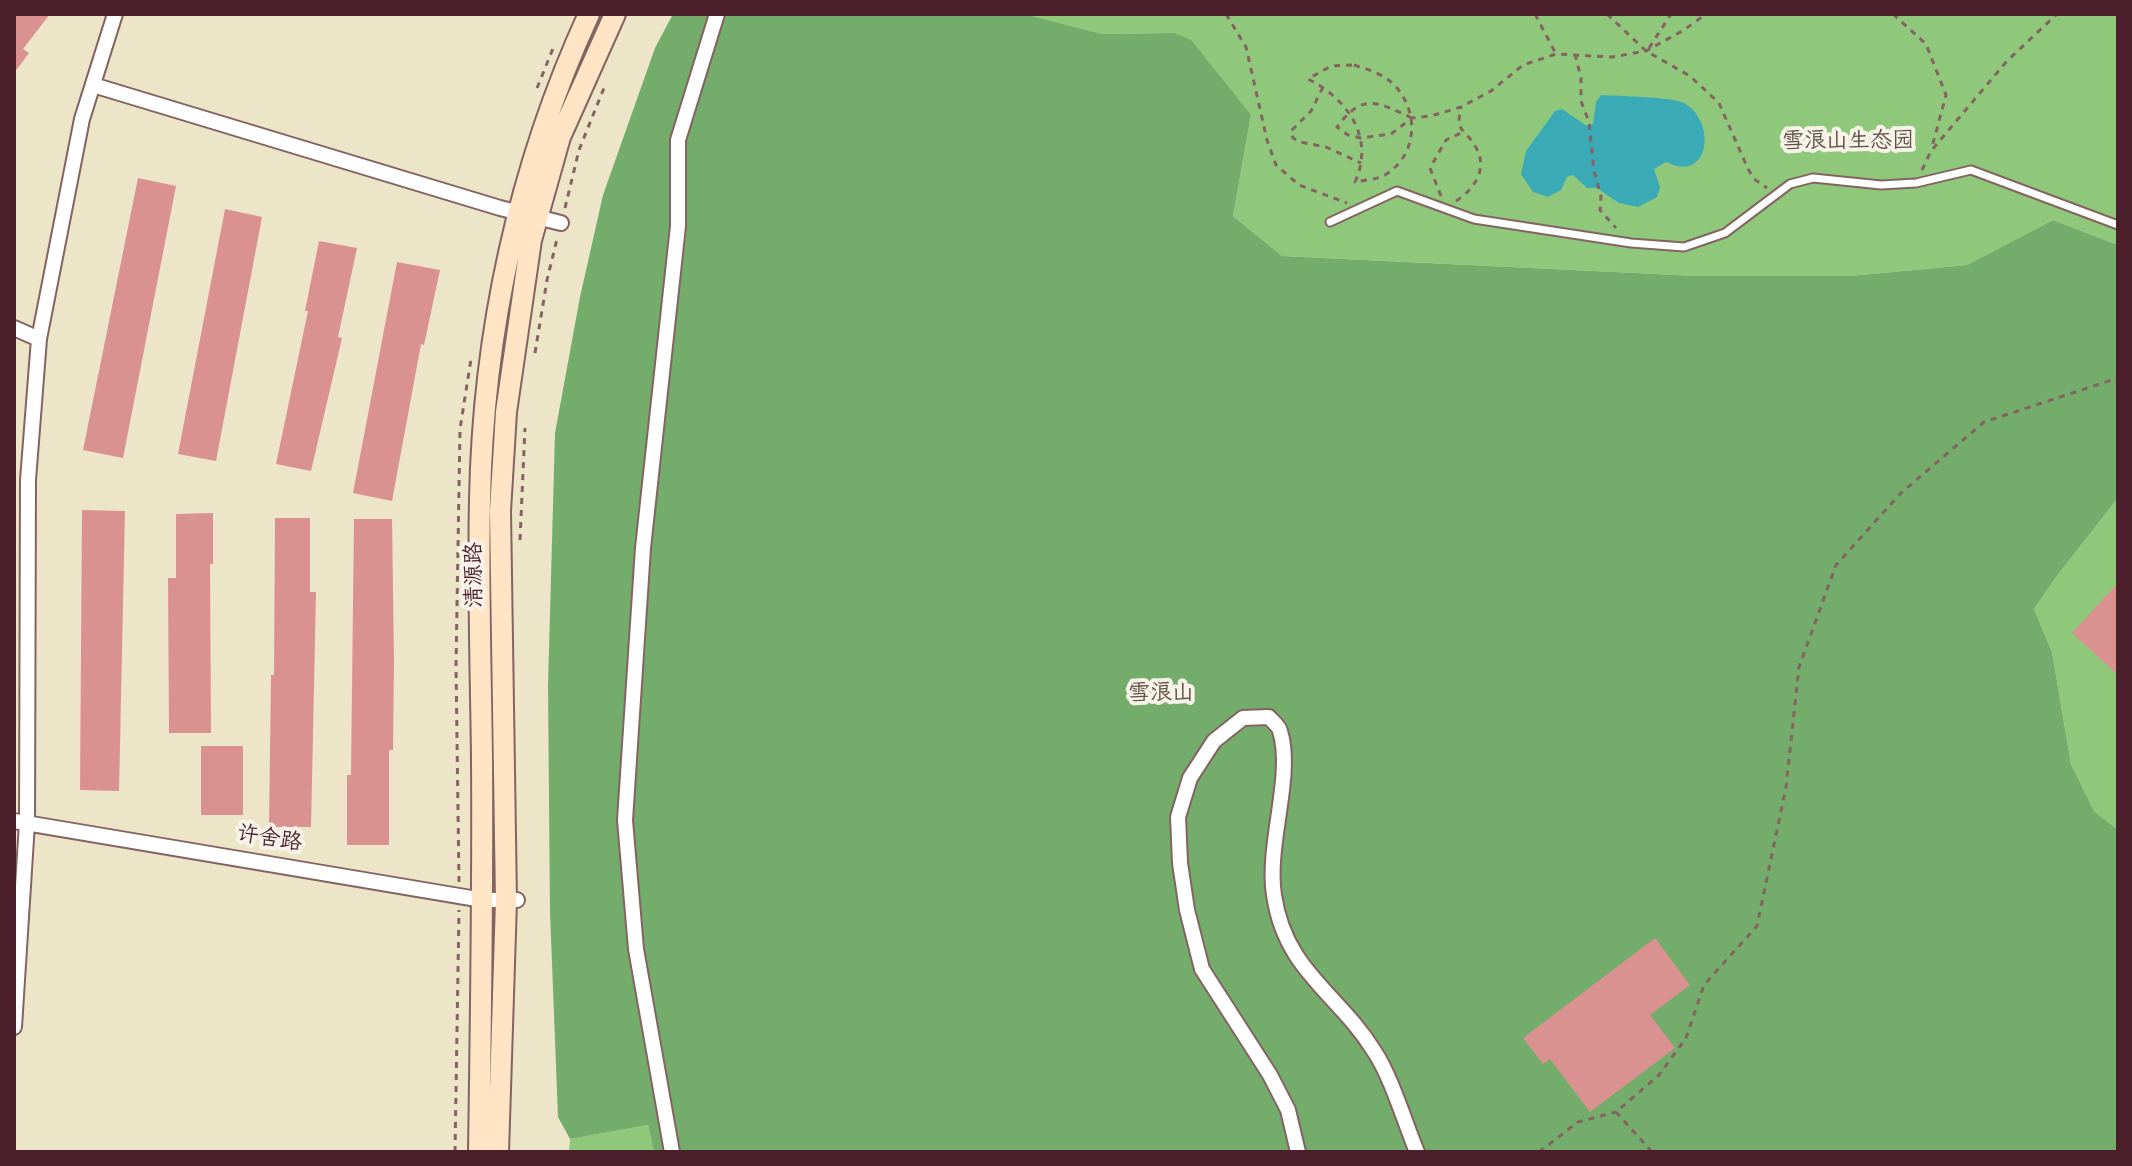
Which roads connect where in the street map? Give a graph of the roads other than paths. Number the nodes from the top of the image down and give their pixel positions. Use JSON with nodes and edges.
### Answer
{"nodes":[{"id":1,"x":115,"y":14,"type":"edge"},
{"id":2,"x":589,"y":14,"type":"edge"},
{"id":3,"x":615,"y":14,"type":"edge"},
{"id":4,"x":717,"y":14,"type":"edge"},
{"id":5,"x":93,"y":85,"type":"junction"},
{"id":6,"x":527,"y":215,"type":"junction"},
{"id":7,"x":1330,"y":222,"type":"dead end"},
{"id":8,"x":561,"y":223,"type":"road end"},
{"id":9,"x":2118,"y":225,"type":"edge"},
{"id":10,"x":14,"y":328,"type":"edge"},
{"id":11,"x":39,"y":339,"type":"junction"},
{"id":12,"x":20,"y":822,"type":"edge"},
{"id":13,"x":483,"y":900,"type":"junction"},
{"id":14,"x":512,"y":901,"type":"junction"},
{"id":15,"x":14,"y":1027,"type":"edge"},
{"id":16,"x":479,"y":1152,"type":"edge"},
{"id":17,"x":498,"y":1152,"type":"edge"},
{"id":18,"x":672,"y":1152,"type":"edge"},
{"id":19,"x":1298,"y":1152,"type":"edge"},
{"id":20,"x":1417,"y":1152,"type":"edge"}],
"edges":[{"from":1,"to":5,"type":"street"},
{"from":2,"to":6,"type":"street","name":"清源路"},
{"from":3,"to":6,"type":"street","name":"清源路"},
{"from":4,"to":18,"type":"street"},
{"from":5,"to":6,"type":"street"},
{"from":5,"to":11,"type":"street"},
{"from":6,"to":8,"type":"street"},
{"from":6,"to":13,"type":"street","name":"清源路"},
{"from":6,"to":14,"type":"street","name":"清源路"},
{"from":7,"to":9,"type":"lane"},
{"from":10,"to":11,"type":"street"},
{"from":11,"to":12,"type":"street"},
{"from":12,"to":13,"type":"street","name":"许舍路"},
{"from":12,"to":15,"type":"street"},
{"from":13,"to":14,"type":"street","name":"许舍路"},
{"from":13,"to":16,"type":"street","name":"清源路"},
{"from":14,"to":17,"type":"street","name":"清源路"},
{"from":19,"to":20,"type":"street"}]}
